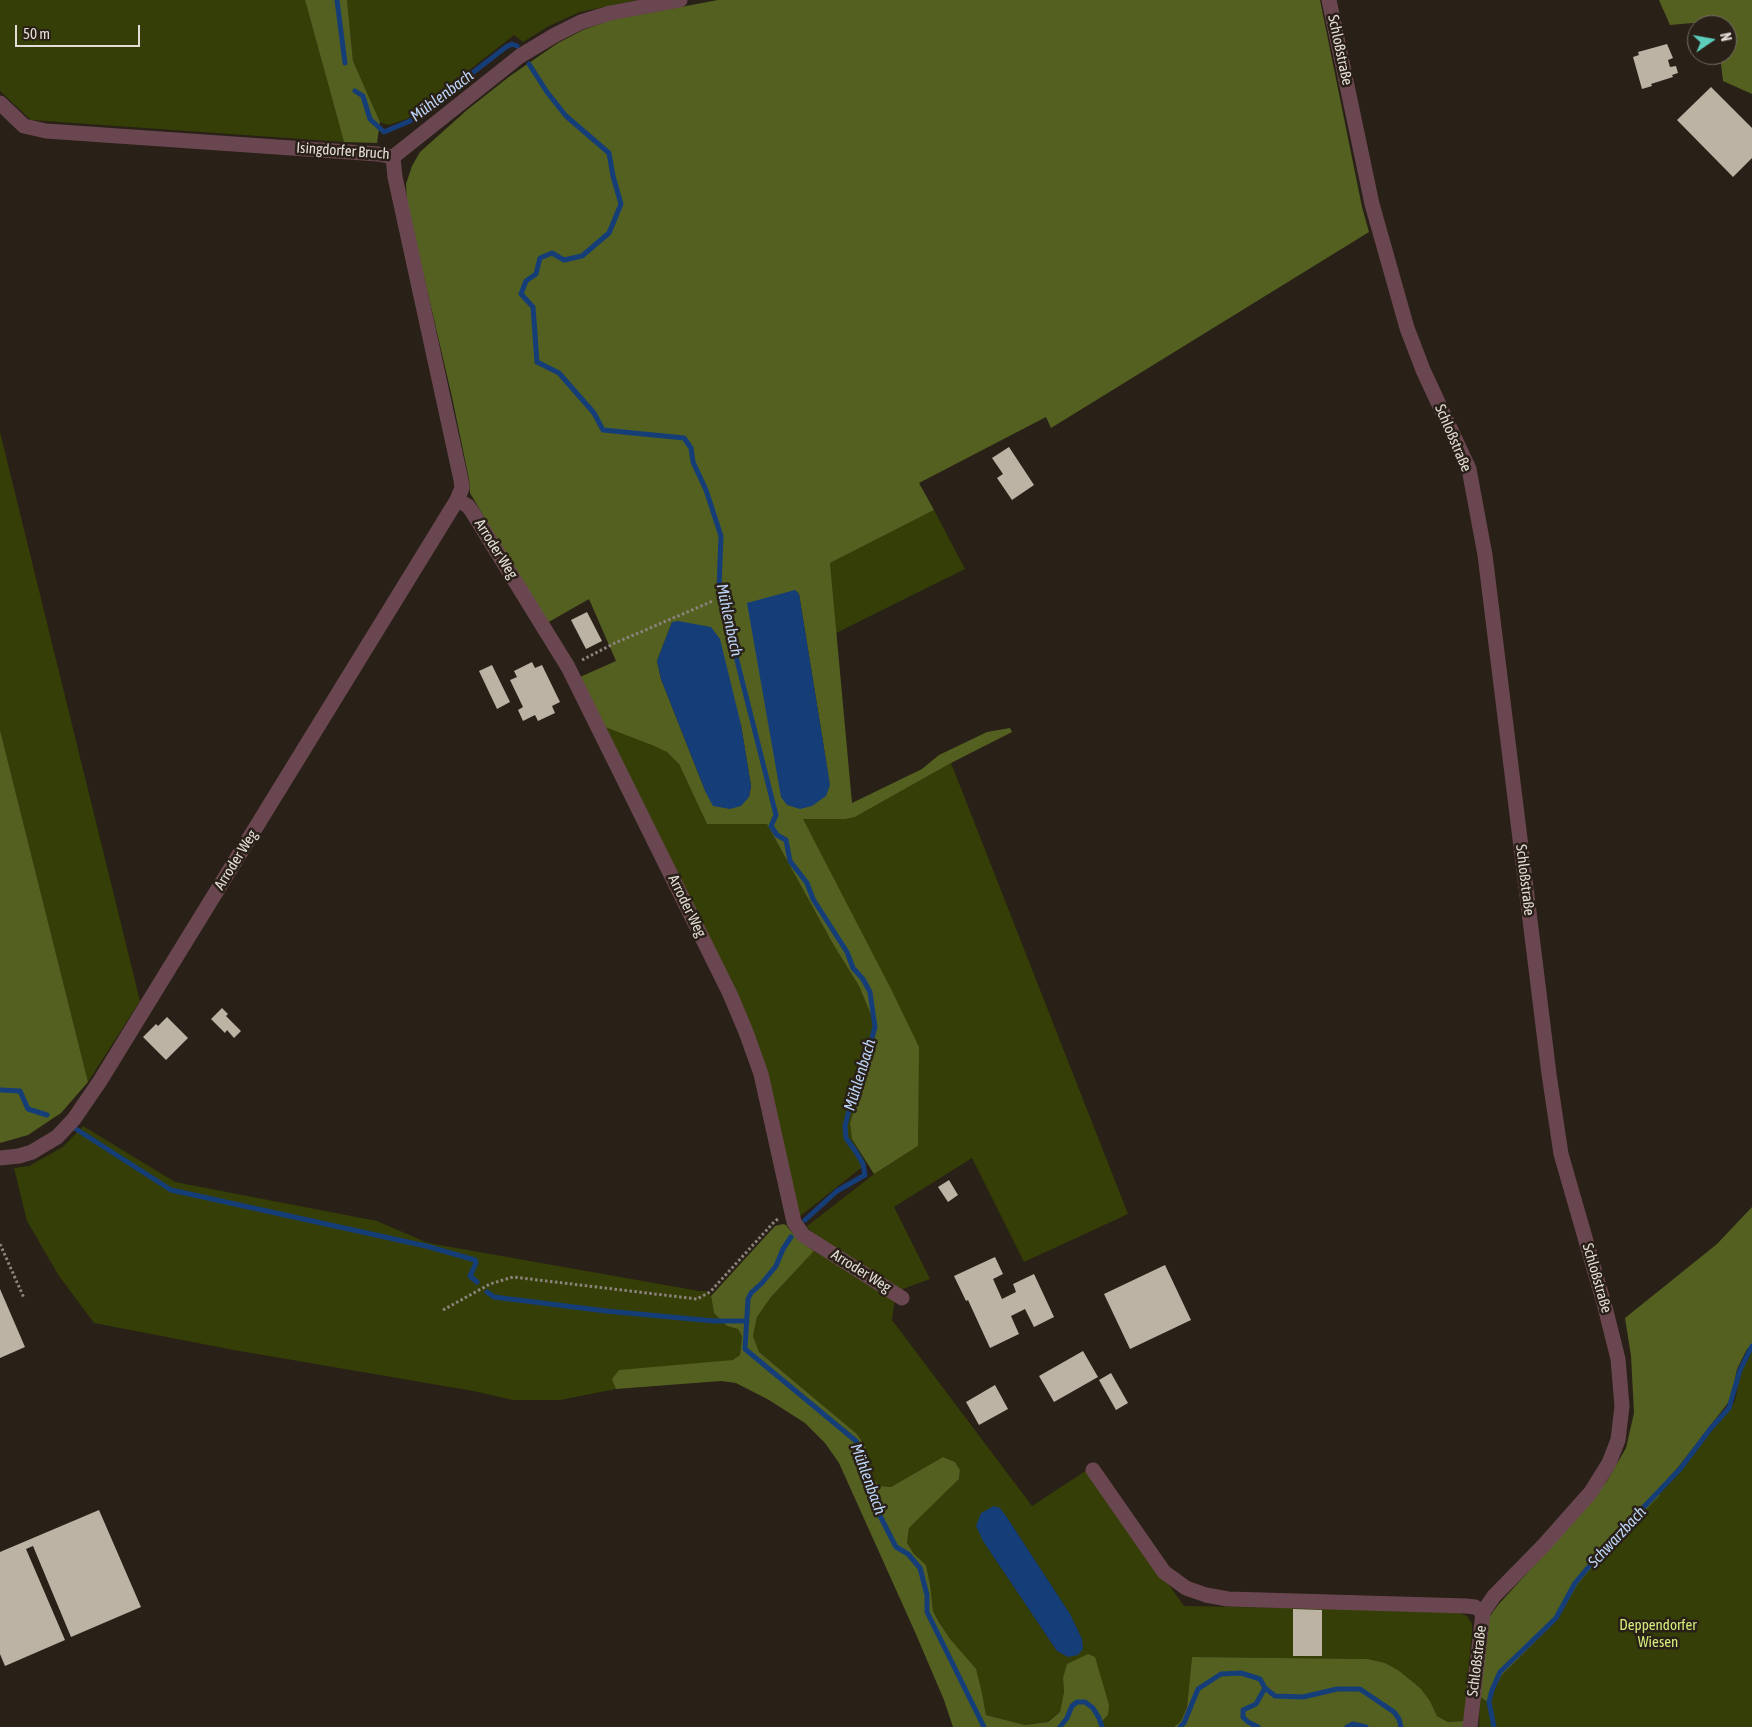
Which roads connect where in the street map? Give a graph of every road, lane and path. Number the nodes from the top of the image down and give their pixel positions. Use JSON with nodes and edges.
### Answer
{"nodes":[{"id":1,"x":680,"y":0,"type":"edge"},
{"id":2,"x":1330,"y":0,"type":"edge"},
{"id":3,"x":0,"y":103,"type":"edge"},
{"id":4,"x":393,"y":157,"type":"junction"},
{"id":5,"x":458,"y":500,"type":"junction"},
{"id":6,"x":713,"y":601,"type":"dead end"},
{"id":7,"x":568,"y":667,"type":"junction"},
{"id":8,"x":0,"y":1158,"type":"edge"},
{"id":9,"x":791,"y":1214,"type":"junction"},
{"id":10,"x":0,"y":1244,"type":"edge"},
{"id":11,"x":24,"y":1298,"type":"dead end"},
{"id":12,"x":902,"y":1298,"type":"dead end"},
{"id":13,"x":443,"y":1310,"type":"dead end"},
{"id":14,"x":1092,"y":1470,"type":"dead end"},
{"id":15,"x":1483,"y":1612,"type":"junction"},
{"id":16,"x":1470,"y":1727,"type":"edge"}],
"edges":[{"from":1,"to":4,"type":"street","name":"Isingdorfer Bruch"},
{"from":2,"to":15,"type":"street","name":"Schloßstraße"},
{"from":3,"to":4,"type":"street","name":"Isingdorfer Bruch"},
{"from":4,"to":5,"type":"street","name":"Arroder Weg"},
{"from":5,"to":7,"type":"street","name":"Arroder Weg"},
{"from":5,"to":8,"type":"street","name":"Arroder Weg"},
{"from":6,"to":7,"type":"path"},
{"from":7,"to":9,"type":"street","name":"Arroder Weg"},
{"from":9,"to":12,"type":"street","name":"Arroder Weg"},
{"from":9,"to":13,"type":"path"},
{"from":10,"to":11,"type":"path"},
{"from":14,"to":15,"type":"street"},
{"from":15,"to":16,"type":"street","name":"Schloßstraße"}]}
